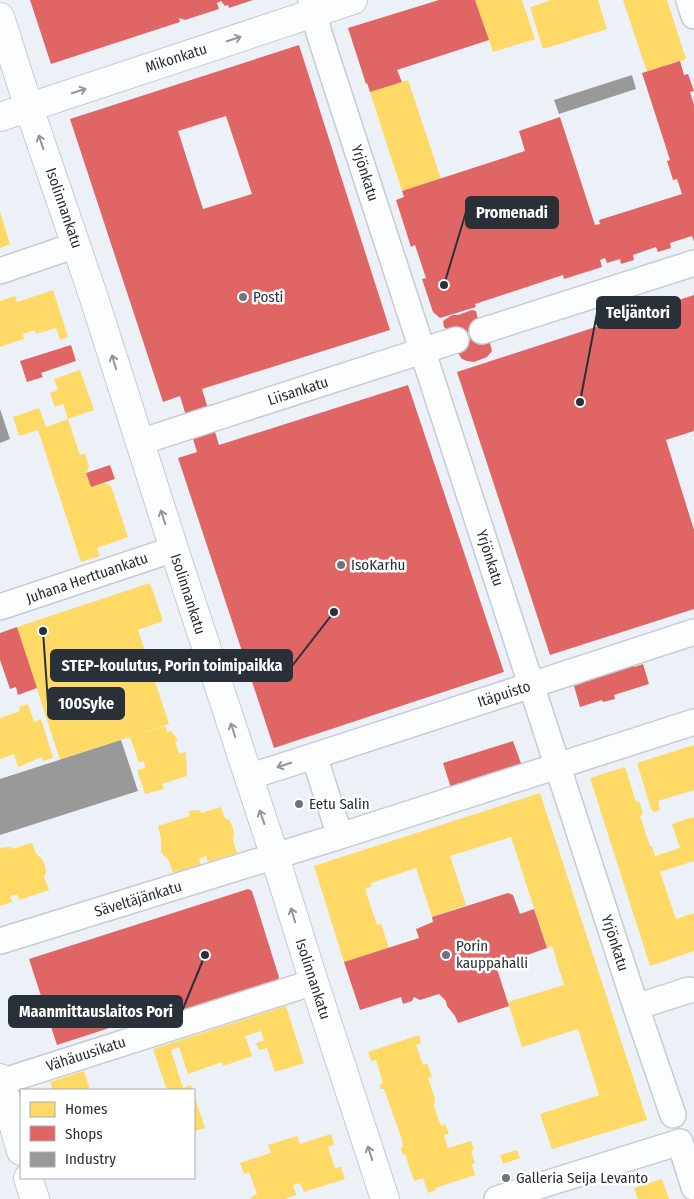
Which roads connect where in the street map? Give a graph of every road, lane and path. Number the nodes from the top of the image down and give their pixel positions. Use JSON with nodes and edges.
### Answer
{"nodes":[{"id":1,"x":353,"y":0,"type":"edge"},
{"id":2,"x":689,"y":0,"type":"edge"},
{"id":3,"x":313,"y":6,"type":"edge"},
{"id":4,"x":694,"y":16,"type":"edge"},
{"id":5,"x":0,"y":17,"type":"edge"},
{"id":6,"x":29,"y":108,"type":"junction"},
{"id":7,"x":0,"y":117,"type":"edge"},
{"id":8,"x":76,"y":245,"type":"junction"},
{"id":9,"x":694,"y":263,"type":"edge"},
{"id":10,"x":0,"y":271,"type":"edge"},
{"id":11,"x":482,"y":332,"type":"dead end"},
{"id":12,"x":456,"y":340,"type":"dead end"},
{"id":13,"x":423,"y":350,"type":"junction"},
{"id":14,"x":140,"y":442,"type":"junction"},
{"id":15,"x":174,"y":549,"type":"junction"},
{"id":16,"x":0,"y":607,"type":"edge"},
{"id":17,"x":694,"y":632,"type":"edge"},
{"id":18,"x":532,"y":685,"type":"junction"},
{"id":19,"x":694,"y":722,"type":"edge"},
{"id":20,"x":314,"y":756,"type":"junction"},
{"id":21,"x":558,"y":766,"type":"junction"},
{"id":22,"x":248,"y":777,"type":"junction"},
{"id":23,"x":340,"y":836,"type":"junction"},
{"id":24,"x":275,"y":857,"type":"junction"},
{"id":25,"x":0,"y":941,"type":"edge"},
{"id":26,"x":314,"y":982,"type":"junction"},
{"id":27,"x":689,"y":990,"type":"dead end"},
{"id":28,"x":636,"y":1007,"type":"junction"},
{"id":29,"x":1,"y":1080,"type":"edge"},
{"id":30,"x":673,"y":1115,"type":"dead end"},
{"id":31,"x":20,"y":1148,"type":"edge"},
{"id":32,"x":28,"y":1179,"type":"edge"},
{"id":33,"x":694,"y":1187,"type":"edge"},
{"id":34,"x":35,"y":1199,"type":"edge"},
{"id":35,"x":385,"y":1199,"type":"edge"},
{"id":36,"x":497,"y":1199,"type":"edge"}],
"edges":[{"from":1,"to":3,"type":"main road","name":"Mikonkatu"},
{"from":2,"to":4,"type":"street"},
{"from":6,"to":3,"type":"main road","name":"Mikonkatu","one_way":true},
{"from":3,"to":13,"type":"street","name":"Yrjönkatu"},
{"from":5,"to":6,"type":"main road","name":"Isolinnankatu"},
{"from":6,"to":7,"type":"main road","name":"Mikonkatu"},
{"from":8,"to":6,"type":"main road","name":"Isolinnankatu","one_way":true},
{"from":8,"to":10,"type":"street"},
{"from":14,"to":8,"type":"main road","name":"Isolinnankatu","one_way":true},
{"from":9,"to":11,"type":"street"},
{"from":12,"to":13,"type":"street","name":"Liisankatu"},
{"from":13,"to":14,"type":"street","name":"Liisankatu"},
{"from":13,"to":18,"type":"street","name":"Yrjönkatu"},
{"from":15,"to":14,"type":"main road","name":"Isolinnankatu","one_way":true},
{"from":15,"to":16,"type":"street","name":"Juhana Herttuankatu"},
{"from":22,"to":15,"type":"main road","name":"Isolinnankatu","one_way":true},
{"from":17,"to":18,"type":"street","name":"Itäpuisto"},
{"from":18,"to":20,"type":"street","name":"Itäpuisto"},
{"from":18,"to":21,"type":"street","name":"Yrjönkatu"},
{"from":19,"to":21,"type":"street"},
{"from":20,"to":22,"type":"street","name":"Itäpuisto","one_way":true},
{"from":20,"to":23,"type":"street"},
{"from":21,"to":23,"type":"street"},
{"from":21,"to":28,"type":"street","name":"Yrjönkatu"},
{"from":24,"to":22,"type":"main road","name":"Isolinnankatu","one_way":true},
{"from":23,"to":24,"type":"street"},
{"from":24,"to":25,"type":"street","name":"Säveltäjänkatu"},
{"from":26,"to":24,"type":"main road","name":"Isolinnankatu","one_way":true},
{"from":26,"to":29,"type":"street","name":"Vähäuusikatu"},
{"from":35,"to":26,"type":"main road","name":"Isolinnankatu","one_way":true},
{"from":27,"to":28,"type":"street"},
{"from":28,"to":30,"type":"street","name":"Yrjönkatu"},
{"from":29,"to":31,"type":"main road"},
{"from":32,"to":34,"type":"main road"},
{"from":33,"to":36,"type":"street"}]}
